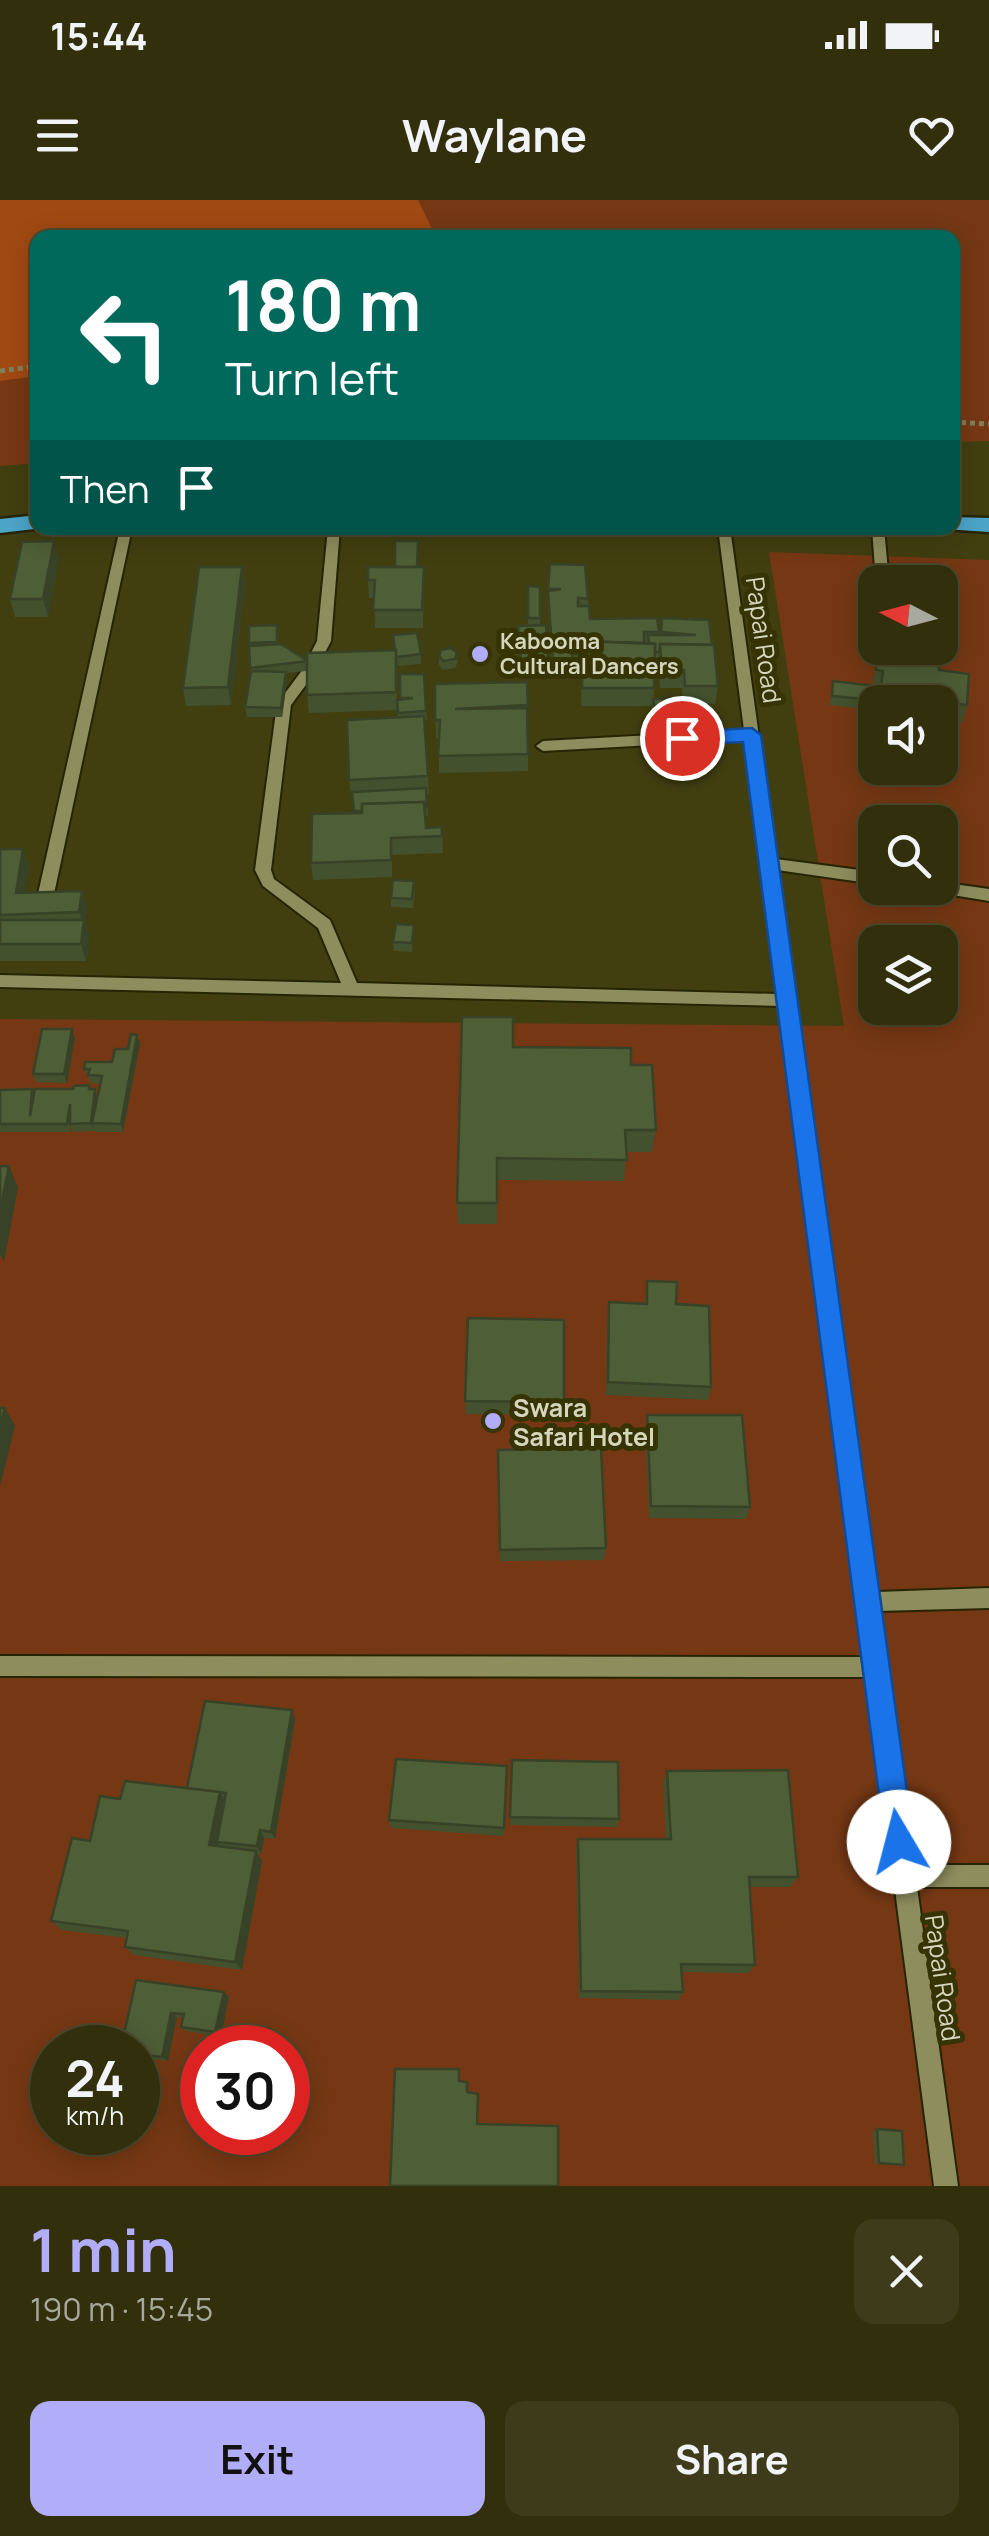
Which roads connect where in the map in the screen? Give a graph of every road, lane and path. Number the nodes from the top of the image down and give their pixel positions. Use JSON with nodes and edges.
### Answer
{"nodes":[{"id":1,"x":30,"y":367,"type":"edge"},
{"id":2,"x":0,"y":371,"type":"edge"},
{"id":3,"x":960,"y":422,"type":"edge"},
{"id":4,"x":989,"y":424,"type":"edge"},
{"id":5,"x":30,"y":523,"type":"edge"},
{"id":6,"x":960,"y":524,"type":"edge"},
{"id":7,"x":0,"y":526,"type":"edge"},
{"id":8,"x":989,"y":526,"type":"edge"},
{"id":9,"x":124,"y":535,"type":"edge"},
{"id":10,"x":333,"y":535,"type":"edge"},
{"id":11,"x":725,"y":535,"type":"edge"},
{"id":12,"x":879,"y":535,"type":"edge"},
{"id":13,"x":881,"y":565,"type":"edge"},
{"id":14,"x":752,"y":735,"type":"junction"},
{"id":15,"x":543,"y":746,"type":"dead end"},
{"id":16,"x":768,"y":863,"type":"junction"},
{"id":17,"x":858,"y":876,"type":"edge"},
{"id":18,"x":958,"y":891,"type":"edge"},
{"id":19,"x":46,"y":894,"type":"edge"},
{"id":20,"x":989,"y":895,"type":"edge"},
{"id":21,"x":0,"y":981,"type":"edge"},
{"id":22,"x":352,"y":990,"type":"junction"},
{"id":23,"x":787,"y":1000,"type":"junction"},
{"id":24,"x":989,"y":1598,"type":"edge"},
{"id":25,"x":867,"y":1602,"type":"junction"},
{"id":26,"x":0,"y":1666,"type":"edge"},
{"id":27,"x":876,"y":1668,"type":"junction"},
{"id":28,"x":904,"y":1876,"type":"junction"},
{"id":29,"x":989,"y":1876,"type":"edge"},
{"id":30,"x":946,"y":2186,"type":"edge"}],
"edges":[{"from":1,"to":2,"type":"path"},
{"from":3,"to":4,"type":"path"},
{"from":5,"to":7,"type":"highway"},
{"from":6,"to":8,"type":"highway"},
{"from":9,"to":19,"type":"street"},
{"from":10,"to":22,"type":"street"},
{"from":11,"to":14,"type":"street","name":"Papai Road"},
{"from":12,"to":13,"type":"street"},
{"from":14,"to":15,"type":"street"},
{"from":14,"to":16,"type":"street","name":"Papai Road"},
{"from":16,"to":17,"type":"street"},
{"from":16,"to":23,"type":"street","name":"Papai Road"},
{"from":18,"to":20,"type":"street"},
{"from":21,"to":22,"type":"street"},
{"from":22,"to":23,"type":"street"},
{"from":23,"to":25,"type":"street","name":"Papai Road"},
{"from":24,"to":25,"type":"street"},
{"from":25,"to":27,"type":"street","name":"Papai Road"},
{"from":26,"to":27,"type":"street"},
{"from":27,"to":28,"type":"street","name":"Papai Road"},
{"from":28,"to":29,"type":"street"},
{"from":28,"to":30,"type":"street","name":"Papai Road"}]}
